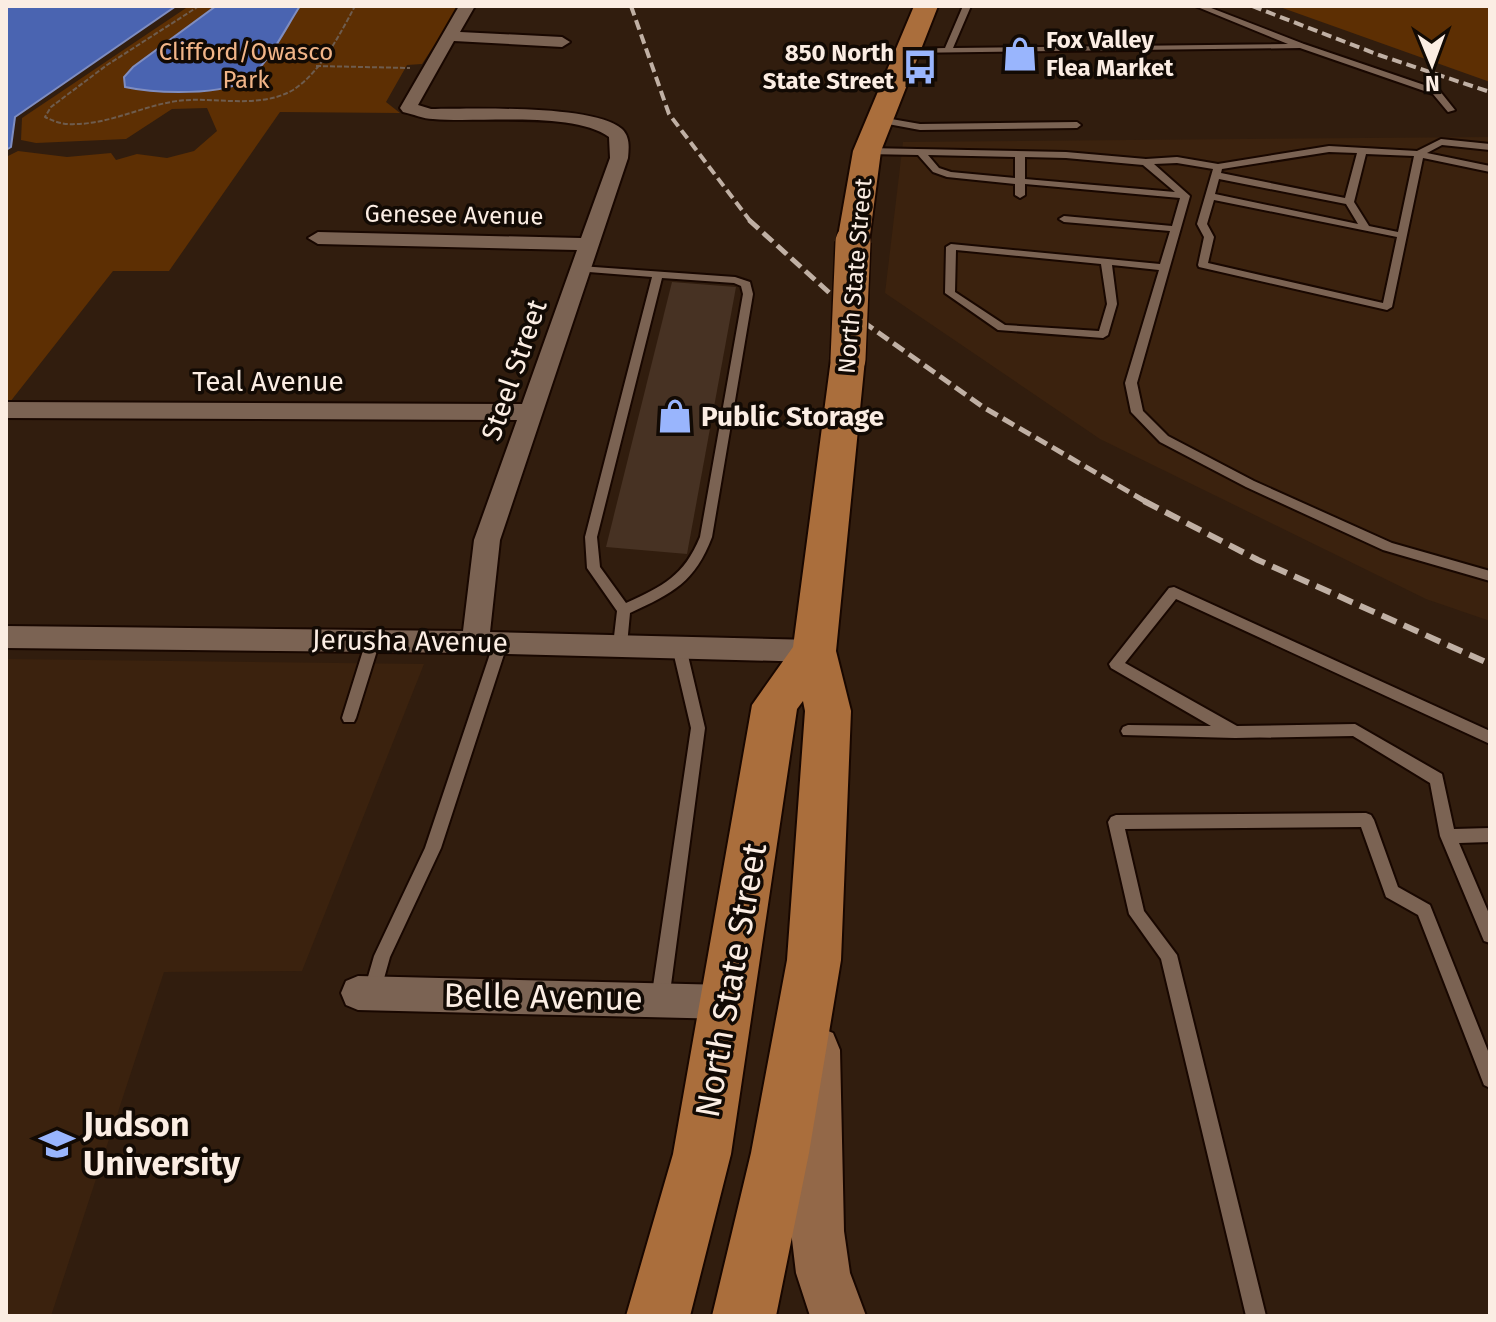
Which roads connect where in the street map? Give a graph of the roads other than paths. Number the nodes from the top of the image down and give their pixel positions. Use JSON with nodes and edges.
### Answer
{"nodes":[{"id":1,"x":467,"y":6,"type":"edge"},
{"id":2,"x":926,"y":6,"type":"edge"},
{"id":3,"x":967,"y":6,"type":"edge"},
{"id":4,"x":1199,"y":6,"type":"edge"},
{"id":5,"x":448,"y":36,"type":"junction"},
{"id":6,"x":562,"y":42,"type":"dead end"},
{"id":7,"x":1301,"y":46,"type":"junction"},
{"id":8,"x":948,"y":50,"type":"junction"},
{"id":9,"x":908,"y":51,"type":"junction"},
{"id":10,"x":1451,"y":110,"type":"dead end"},
{"id":11,"x":880,"y":120,"type":"junction"},
{"id":12,"x":1077,"y":125,"type":"dead end"},
{"id":13,"x":1490,"y":147,"type":"edge"},
{"id":14,"x":867,"y":151,"type":"junction"},
{"id":15,"x":920,"y":152,"type":"junction"},
{"id":16,"x":1362,"y":152,"type":"junction"},
{"id":17,"x":1020,"y":154,"type":"junction"},
{"id":18,"x":1419,"y":154,"type":"junction"},
{"id":19,"x":1146,"y":162,"type":"junction"},
{"id":20,"x":1490,"y":169,"type":"edge"},
{"id":21,"x":1216,"y":171,"type":"junction"},
{"id":22,"x":1020,"y":181,"type":"junction"},
{"id":23,"x":1020,"y":195,"type":"dead end"},
{"id":24,"x":1185,"y":196,"type":"junction"},
{"id":25,"x":1209,"y":196,"type":"junction"},
{"id":26,"x":1349,"y":202,"type":"junction"},
{"id":27,"x":1064,"y":219,"type":"dead end"},
{"id":28,"x":1366,"y":228,"type":"junction"},
{"id":29,"x":1175,"y":229,"type":"junction"},
{"id":30,"x":1400,"y":235,"type":"junction"},
{"id":31,"x":318,"y":238,"type":"dead end"},
{"id":32,"x":589,"y":244,"type":"junction"},
{"id":33,"x":1106,"y":262,"type":"junction"},
{"id":34,"x":1164,"y":267,"type":"junction"},
{"id":35,"x":580,"y":269,"type":"junction"},
{"id":36,"x":658,"y":274,"type":"junction"},
{"id":37,"x":6,"y":410,"type":"edge"},
{"id":38,"x":531,"y":412,"type":"junction"},
{"id":39,"x":1490,"y":576,"type":"edge"},
{"id":40,"x":624,"y":610,"type":"junction"},
{"id":41,"x":6,"y":637,"type":"edge"},
{"id":42,"x":373,"y":641,"type":"junction"},
{"id":43,"x":488,"y":642,"type":"junction"},
{"id":44,"x":620,"y":645,"type":"junction"},
{"id":45,"x":679,"y":647,"type":"junction"},
{"id":46,"x":814,"y":651,"type":"junction"},
{"id":47,"x":349,"y":718,"type":"dead end"},
{"id":48,"x":1128,"y":731,"type":"dead end"},
{"id":49,"x":1235,"y":732,"type":"junction"},
{"id":50,"x":1490,"y":738,"type":"edge"},
{"id":51,"x":1490,"y":835,"type":"edge"},
{"id":52,"x":1448,"y":836,"type":"junction"},
{"id":53,"x":1490,"y":935,"type":"edge"},
{"id":54,"x":814,"y":960,"type":"junction"},
{"id":55,"x":365,"y":993,"type":"joint"},
{"id":56,"x":660,"y":1000,"type":"junction"},
{"id":57,"x":728,"y":1002,"type":"junction"},
{"id":58,"x":1490,"y":1079,"type":"edge"},
{"id":59,"x":658,"y":1316,"type":"edge"},
{"id":60,"x":744,"y":1316,"type":"edge"},
{"id":61,"x":838,"y":1316,"type":"edge"},
{"id":62,"x":1256,"y":1316,"type":"edge"}],
"edges":[{"from":1,"to":5,"type":"street"},
{"from":2,"to":9,"type":"main road","name":"North State Street"},
{"from":3,"to":8,"type":"lane"},
{"from":4,"to":7,"type":"lane"},
{"from":5,"to":6,"type":"street"},
{"from":5,"to":32,"type":"street","name":"Steel Street"},
{"from":7,"to":8,"type":"lane"},
{"from":7,"to":10,"type":"lane"},
{"from":8,"to":9,"type":"lane"},
{"from":9,"to":11,"type":"main road","name":"North State Street"},
{"from":11,"to":12,"type":"lane"},
{"from":11,"to":14,"type":"main road","name":"North State Street"},
{"from":13,"to":18,"type":"lane"},
{"from":14,"to":15,"type":"lane"},
{"from":14,"to":46,"type":"main road","name":"North State Street","bridge":true},
{"from":15,"to":17,"type":"lane"},
{"from":15,"to":22,"type":"lane"},
{"from":16,"to":18,"type":"lane"},
{"from":16,"to":21,"type":"lane"},
{"from":16,"to":26,"type":"lane"},
{"from":17,"to":19,"type":"lane"},
{"from":17,"to":22,"type":"lane"},
{"from":18,"to":20,"type":"lane"},
{"from":18,"to":30,"type":"lane"},
{"from":19,"to":21,"type":"lane"},
{"from":19,"to":24,"type":"lane"},
{"from":21,"to":25,"type":"lane"},
{"from":21,"to":26,"type":"lane"},
{"from":22,"to":23,"type":"lane"},
{"from":22,"to":24,"type":"lane"},
{"from":24,"to":29,"type":"lane"},
{"from":25,"to":28,"type":"lane"},
{"from":25,"to":30,"type":"lane"},
{"from":26,"to":28,"type":"lane"},
{"from":27,"to":29,"type":"lane"},
{"from":28,"to":30,"type":"lane"},
{"from":29,"to":34,"type":"lane"},
{"from":31,"to":32,"type":"street","name":"Genesee Avenue"},
{"from":32,"to":35,"type":"street","name":"Steel Street"},
{"from":33,"to":33,"type":"lane"},
{"from":33,"to":34,"type":"lane"},
{"from":34,"to":39,"type":"lane"},
{"from":35,"to":36,"type":"lane"},
{"from":35,"to":38,"type":"street","name":"Steel Street"},
{"from":36,"to":40,"type":"lane"},
{"from":36,"to":40,"type":"lane"},
{"from":37,"to":38,"type":"street","name":"Teal Avenue"},
{"from":38,"to":43,"type":"street","name":"Steel Street"},
{"from":40,"to":44,"type":"lane"},
{"from":41,"to":42,"type":"street","name":"Jerusha Avenue"},
{"from":42,"to":43,"type":"street","name":"Jerusha Avenue"},
{"from":42,"to":47,"type":"lane"},
{"from":43,"to":44,"type":"street","name":"Jerusha Avenue"},
{"from":43,"to":55,"type":"lane"},
{"from":44,"to":45,"type":"street","name":"Jerusha Avenue"},
{"from":45,"to":46,"type":"street","name":"Jerusha Avenue"},
{"from":45,"to":56,"type":"lane"},
{"from":46,"to":54,"type":"main road","name":"North State Street"},
{"from":46,"to":57,"type":"main road","name":"North State Street"},
{"from":48,"to":49,"type":"lane"},
{"from":49,"to":50,"type":"lane"},
{"from":49,"to":52,"type":"lane"},
{"from":51,"to":52,"type":"lane"},
{"from":52,"to":53,"type":"lane"},
{"from":54,"to":60,"type":"main road","name":"North State Street"},
{"from":54,"to":61,"type":"main road"},
{"from":55,"to":56,"type":"street","name":"Belle Avenue"},
{"from":56,"to":57,"type":"street","name":"Belle Avenue"},
{"from":57,"to":59,"type":"main road","name":"North State Street"},
{"from":58,"to":62,"type":"lane"}]}
